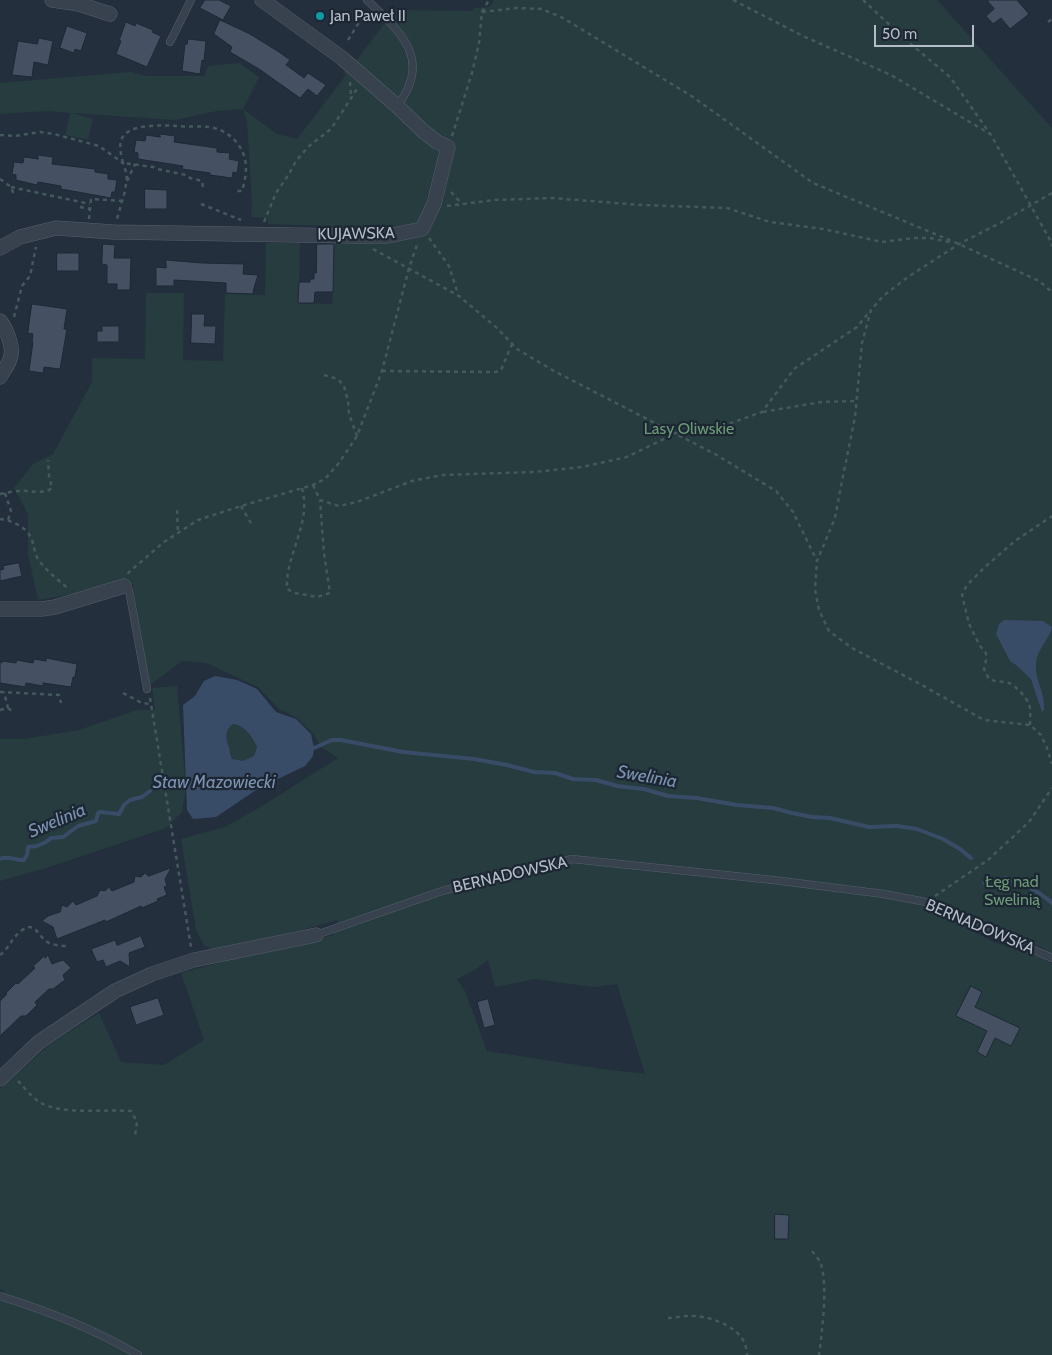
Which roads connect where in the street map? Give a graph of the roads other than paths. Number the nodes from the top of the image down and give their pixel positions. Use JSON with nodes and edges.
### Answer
{"nodes":[{"id":1,"x":52,"y":0,"type":"edge"},
{"id":2,"x":191,"y":0,"type":"edge"},
{"id":3,"x":262,"y":0,"type":"edge"},
{"id":4,"x":367,"y":0,"type":"edge"},
{"id":5,"x":110,"y":14,"type":"dead end"},
{"id":6,"x":170,"y":42,"type":"dead end"},
{"id":7,"x":397,"y":106,"type":"junction"},
{"id":8,"x":0,"y":248,"type":"edge"},
{"id":9,"x":4,"y":327,"type":"edge"},
{"id":10,"x":0,"y":377,"type":"edge"},
{"id":11,"x":124,"y":586,"type":"joint"},
{"id":12,"x":0,"y":609,"type":"edge"},
{"id":13,"x":148,"y":689,"type":"dead end"},
{"id":14,"x":316,"y":935,"type":"joint"},
{"id":15,"x":1052,"y":958,"type":"edge"},
{"id":16,"x":5,"y":1074,"type":"edge"},
{"id":17,"x":0,"y":1296,"type":"edge"},
{"id":18,"x":138,"y":1355,"type":"edge"}],
"edges":[{"from":1,"to":5,"type":"street"},
{"from":2,"to":6,"type":"lane"},
{"from":3,"to":7,"type":"street"},
{"from":4,"to":7,"type":"lane"},
{"from":7,"to":8,"type":"street","name":"KUJAWSKA"},
{"from":9,"to":10,"type":"street"},
{"from":11,"to":12,"type":"street"},
{"from":11,"to":13,"type":"lane"},
{"from":14,"to":15,"type":"lane","name":"BERNADOWSKA"},
{"from":14,"to":16,"type":"street","name":"BERNADOWSKA"},
{"from":17,"to":18,"type":"lane"}]}
